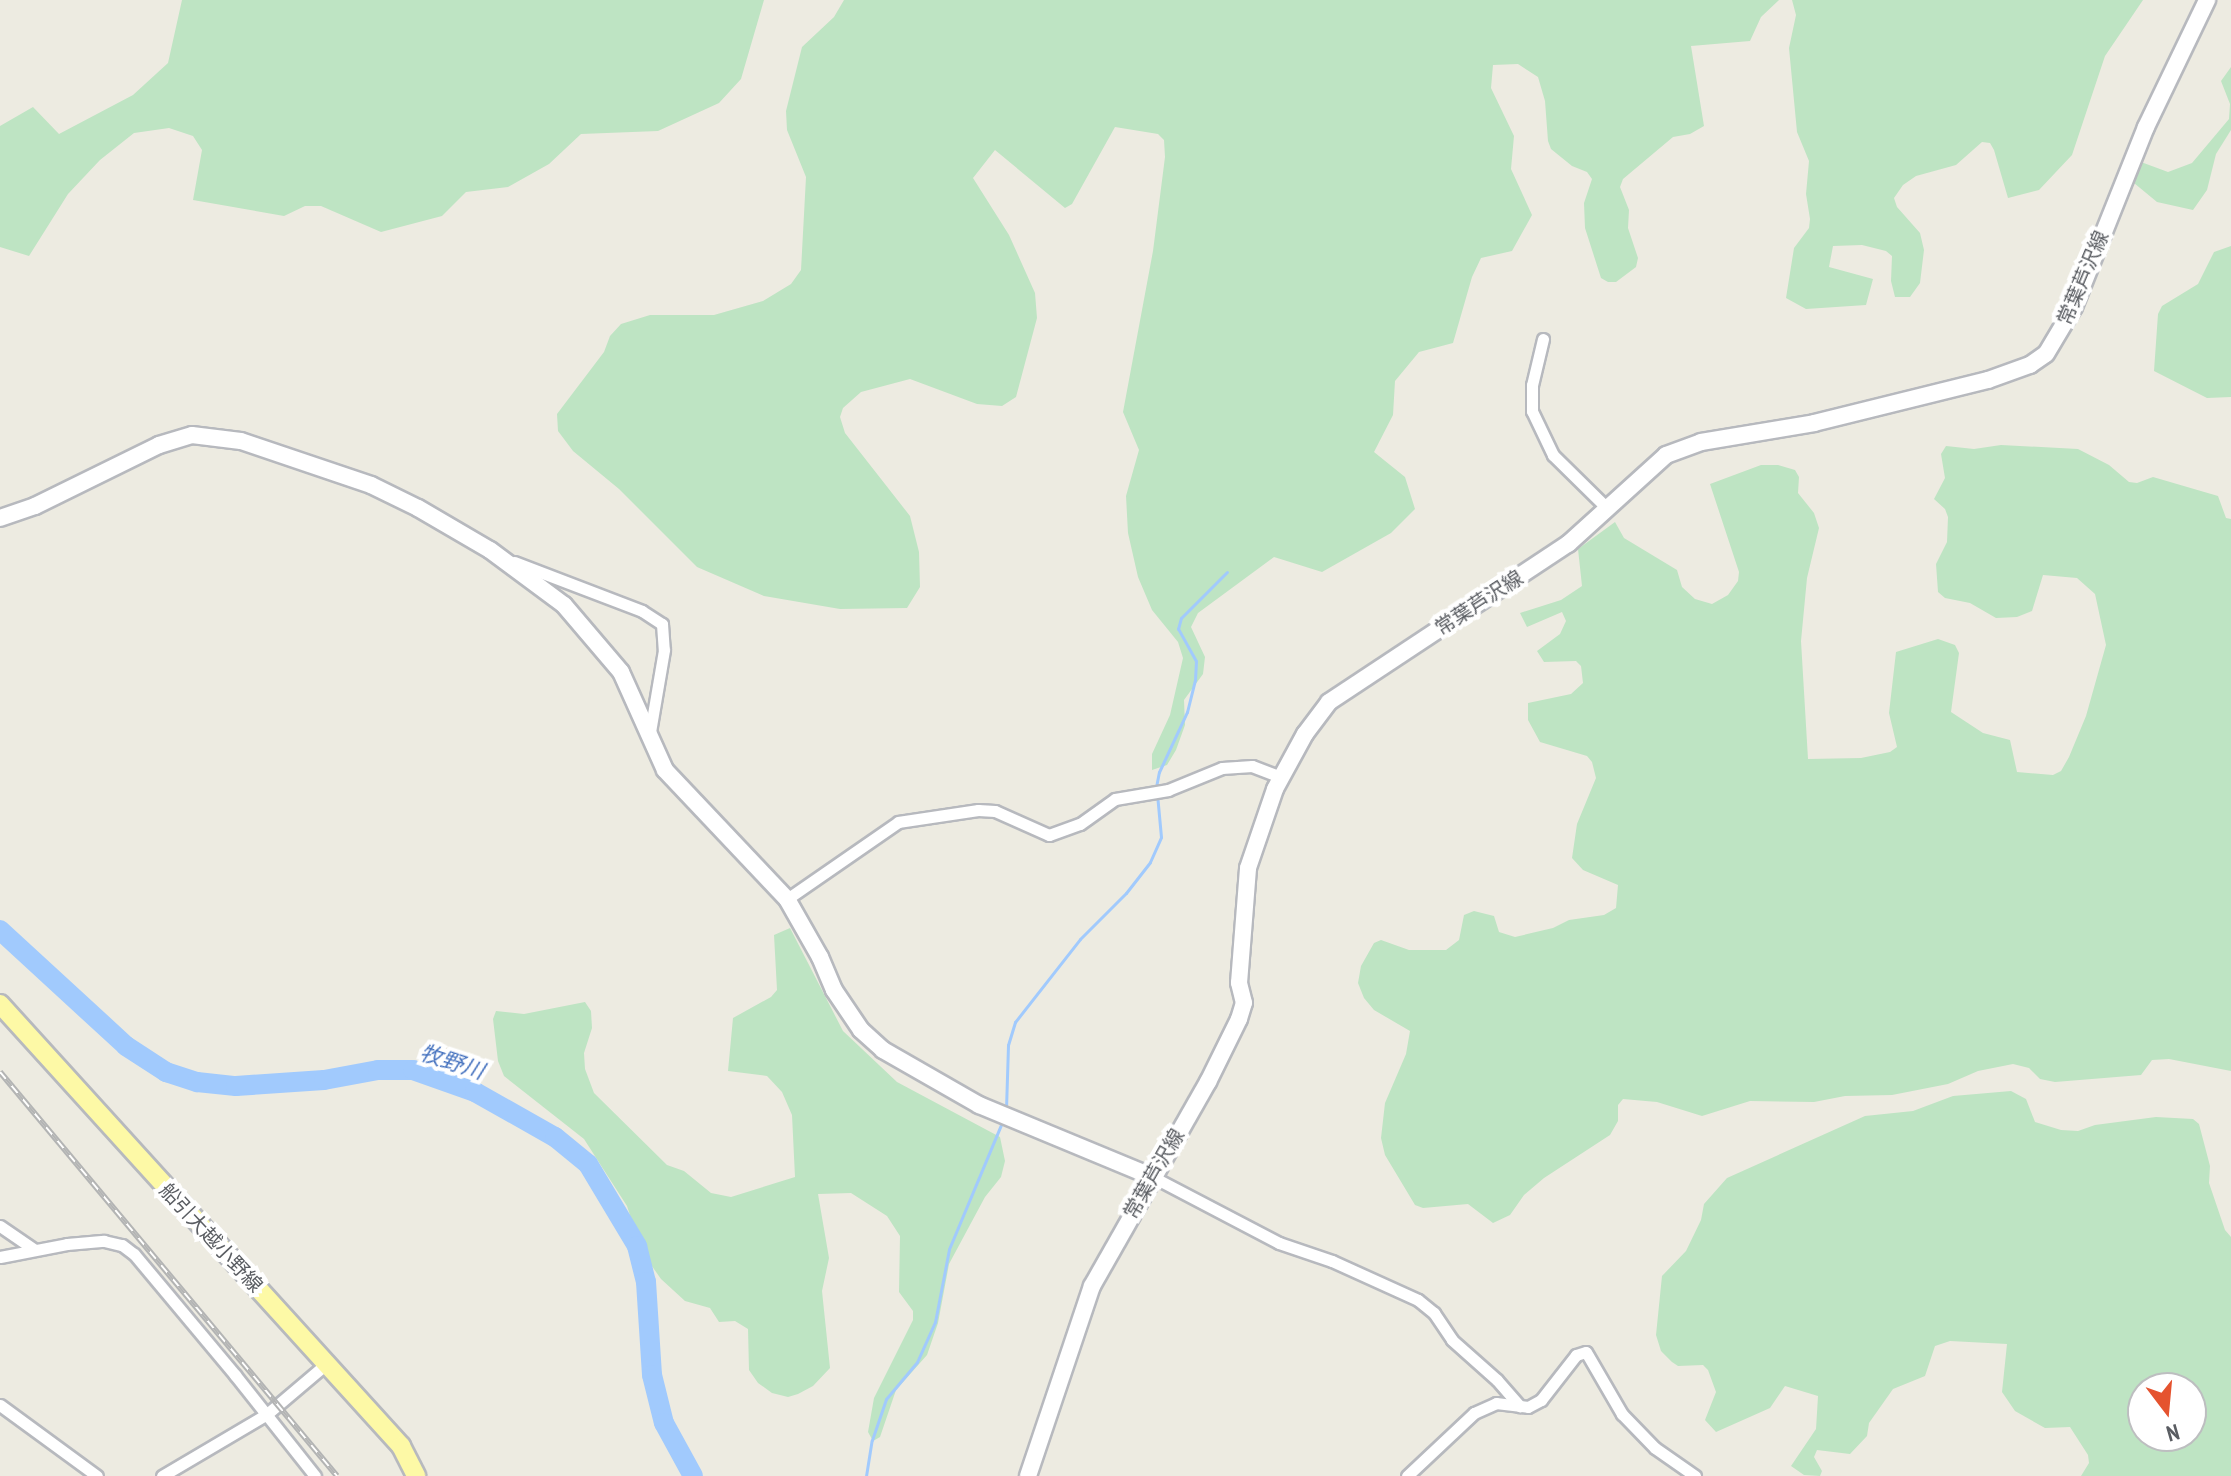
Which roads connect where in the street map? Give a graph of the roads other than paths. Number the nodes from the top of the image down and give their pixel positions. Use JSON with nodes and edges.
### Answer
{"nodes":[{"id":1,"x":2207,"y":0,"type":"edge"},
{"id":2,"x":1543,"y":339,"type":"dead end"},
{"id":3,"x":1608,"y":509,"type":"junction"},
{"id":4,"x":0,"y":518,"type":"edge"},
{"id":5,"x":498,"y":556,"type":"junction"},
{"id":6,"x":649,"y":733,"type":"junction"},
{"id":7,"x":1280,"y":777,"type":"junction"},
{"id":8,"x":787,"y":899,"type":"junction"},
{"id":9,"x":0,"y":1004,"type":"edge"},
{"id":10,"x":1153,"y":1177,"type":"junction"},
{"id":11,"x":0,"y":1226,"type":"edge"},
{"id":12,"x":35,"y":1250,"type":"junction"},
{"id":13,"x":0,"y":1257,"type":"edge"},
{"id":14,"x":326,"y":1364,"type":"junction"},
{"id":15,"x":0,"y":1405,"type":"edge"},
{"id":16,"x":1520,"y":1406,"type":"junction"},
{"id":17,"x":267,"y":1414,"type":"junction"},
{"id":18,"x":97,"y":1476,"type":"edge"},
{"id":19,"x":162,"y":1476,"type":"edge"},
{"id":20,"x":315,"y":1476,"type":"edge"},
{"id":21,"x":416,"y":1476,"type":"edge"},
{"id":22,"x":1028,"y":1476,"type":"edge"},
{"id":23,"x":1407,"y":1476,"type":"edge"},
{"id":24,"x":1695,"y":1476,"type":"edge"}],
"edges":[{"from":1,"to":3,"type":"main road","name":"常葉芦沢線"},
{"from":2,"to":3,"type":"street"},
{"from":3,"to":7,"type":"main road","name":"常葉芦沢線"},
{"from":4,"to":5,"type":"main road"},
{"from":5,"to":6,"type":"main road"},
{"from":5,"to":6,"type":"street"},
{"from":6,"to":8,"type":"main road"},
{"from":7,"to":8,"type":"street"},
{"from":7,"to":10,"type":"main road","name":"常葉芦沢線"},
{"from":8,"to":10,"type":"main road"},
{"from":9,"to":14,"type":"main road","name":"船引大越小野線"},
{"from":10,"to":16,"type":"street"},
{"from":10,"to":22,"type":"main road","name":"常葉芦沢線"},
{"from":11,"to":12,"type":"street"},
{"from":12,"to":13,"type":"street"},
{"from":12,"to":17,"type":"street"},
{"from":14,"to":17,"type":"street"},
{"from":14,"to":21,"type":"main road","name":"船引大越小野線"},
{"from":15,"to":18,"type":"street"},
{"from":16,"to":23,"type":"street"},
{"from":16,"to":24,"type":"street"},
{"from":17,"to":19,"type":"street"},
{"from":17,"to":20,"type":"street"}]}
